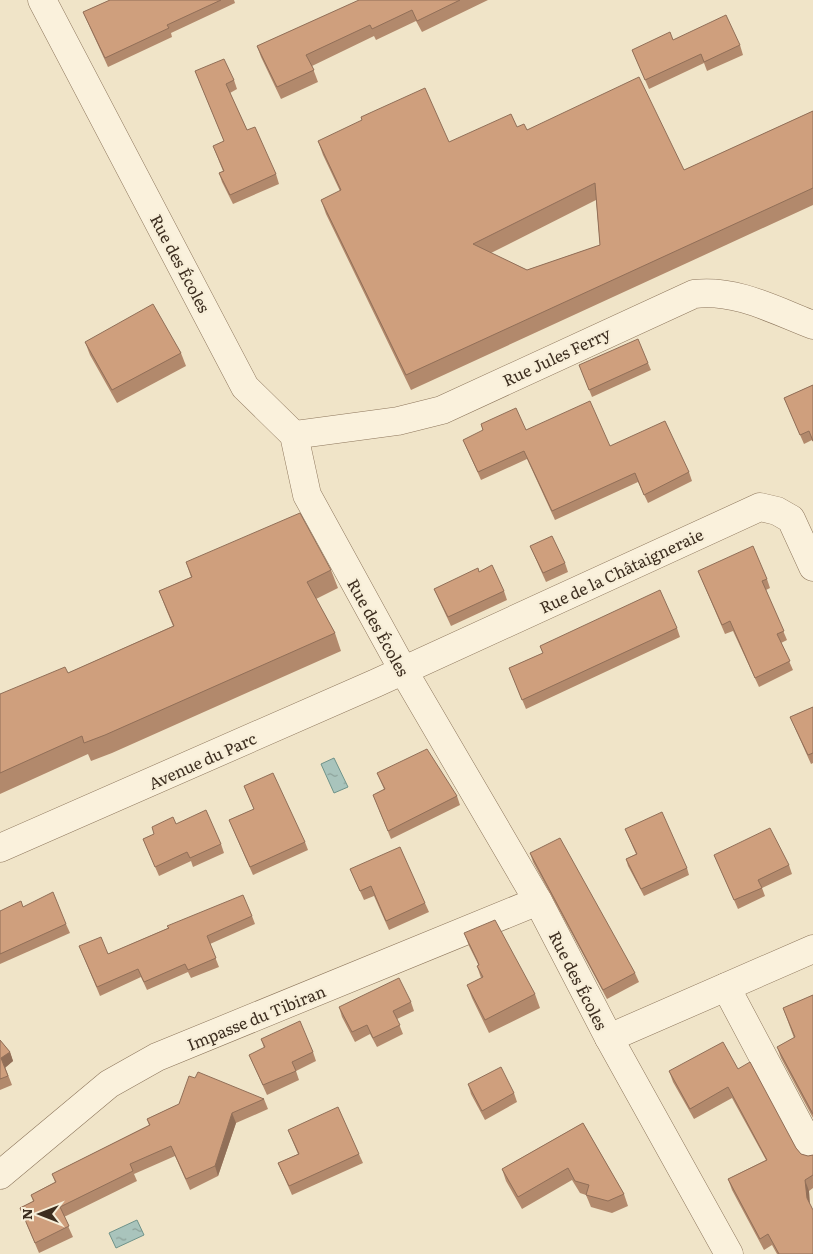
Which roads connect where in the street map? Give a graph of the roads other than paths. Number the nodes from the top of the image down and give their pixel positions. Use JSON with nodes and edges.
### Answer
{"nodes":[{"id":1,"x":42,"y":0,"type":"edge"},
{"id":2,"x":813,"y":325,"type":"edge"},
{"id":3,"x":294,"y":435,"type":"junction"},
{"id":4,"x":813,"y":567,"type":"edge"},
{"id":5,"x":403,"y":670,"type":"junction"},
{"id":6,"x":0,"y":848,"type":"edge"},
{"id":7,"x":538,"y":901,"type":"junction"},
{"id":8,"x":813,"y":948,"type":"edge"},
{"id":9,"x":726,"y":987,"type":"junction"},
{"id":10,"x":609,"y":1038,"type":"junction"},
{"id":11,"x":813,"y":1151,"type":"edge"},
{"id":12,"x":0,"y":1175,"type":"edge"},
{"id":13,"x":729,"y":1254,"type":"edge"}],
"edges":[{"from":1,"to":3,"type":"street","name":"Rue des Écoles"},
{"from":2,"to":3,"type":"street","name":"Rue Jules Ferry"},
{"from":3,"to":5,"type":"street","name":"Rue des Écoles"},
{"from":4,"to":5,"type":"street","name":"Rue de la Châtaigneraie"},
{"from":5,"to":6,"type":"street","name":"Avenue du Parc"},
{"from":5,"to":7,"type":"street","name":"Rue des Écoles"},
{"from":7,"to":10,"type":"street","name":"Rue des Écoles"},
{"from":7,"to":12,"type":"street","name":"Impasse du Tibiran"},
{"from":8,"to":9,"type":"street"},
{"from":9,"to":10,"type":"street"},
{"from":9,"to":11,"type":"street"},
{"from":10,"to":13,"type":"street","name":"Rue des Écoles"}]}
